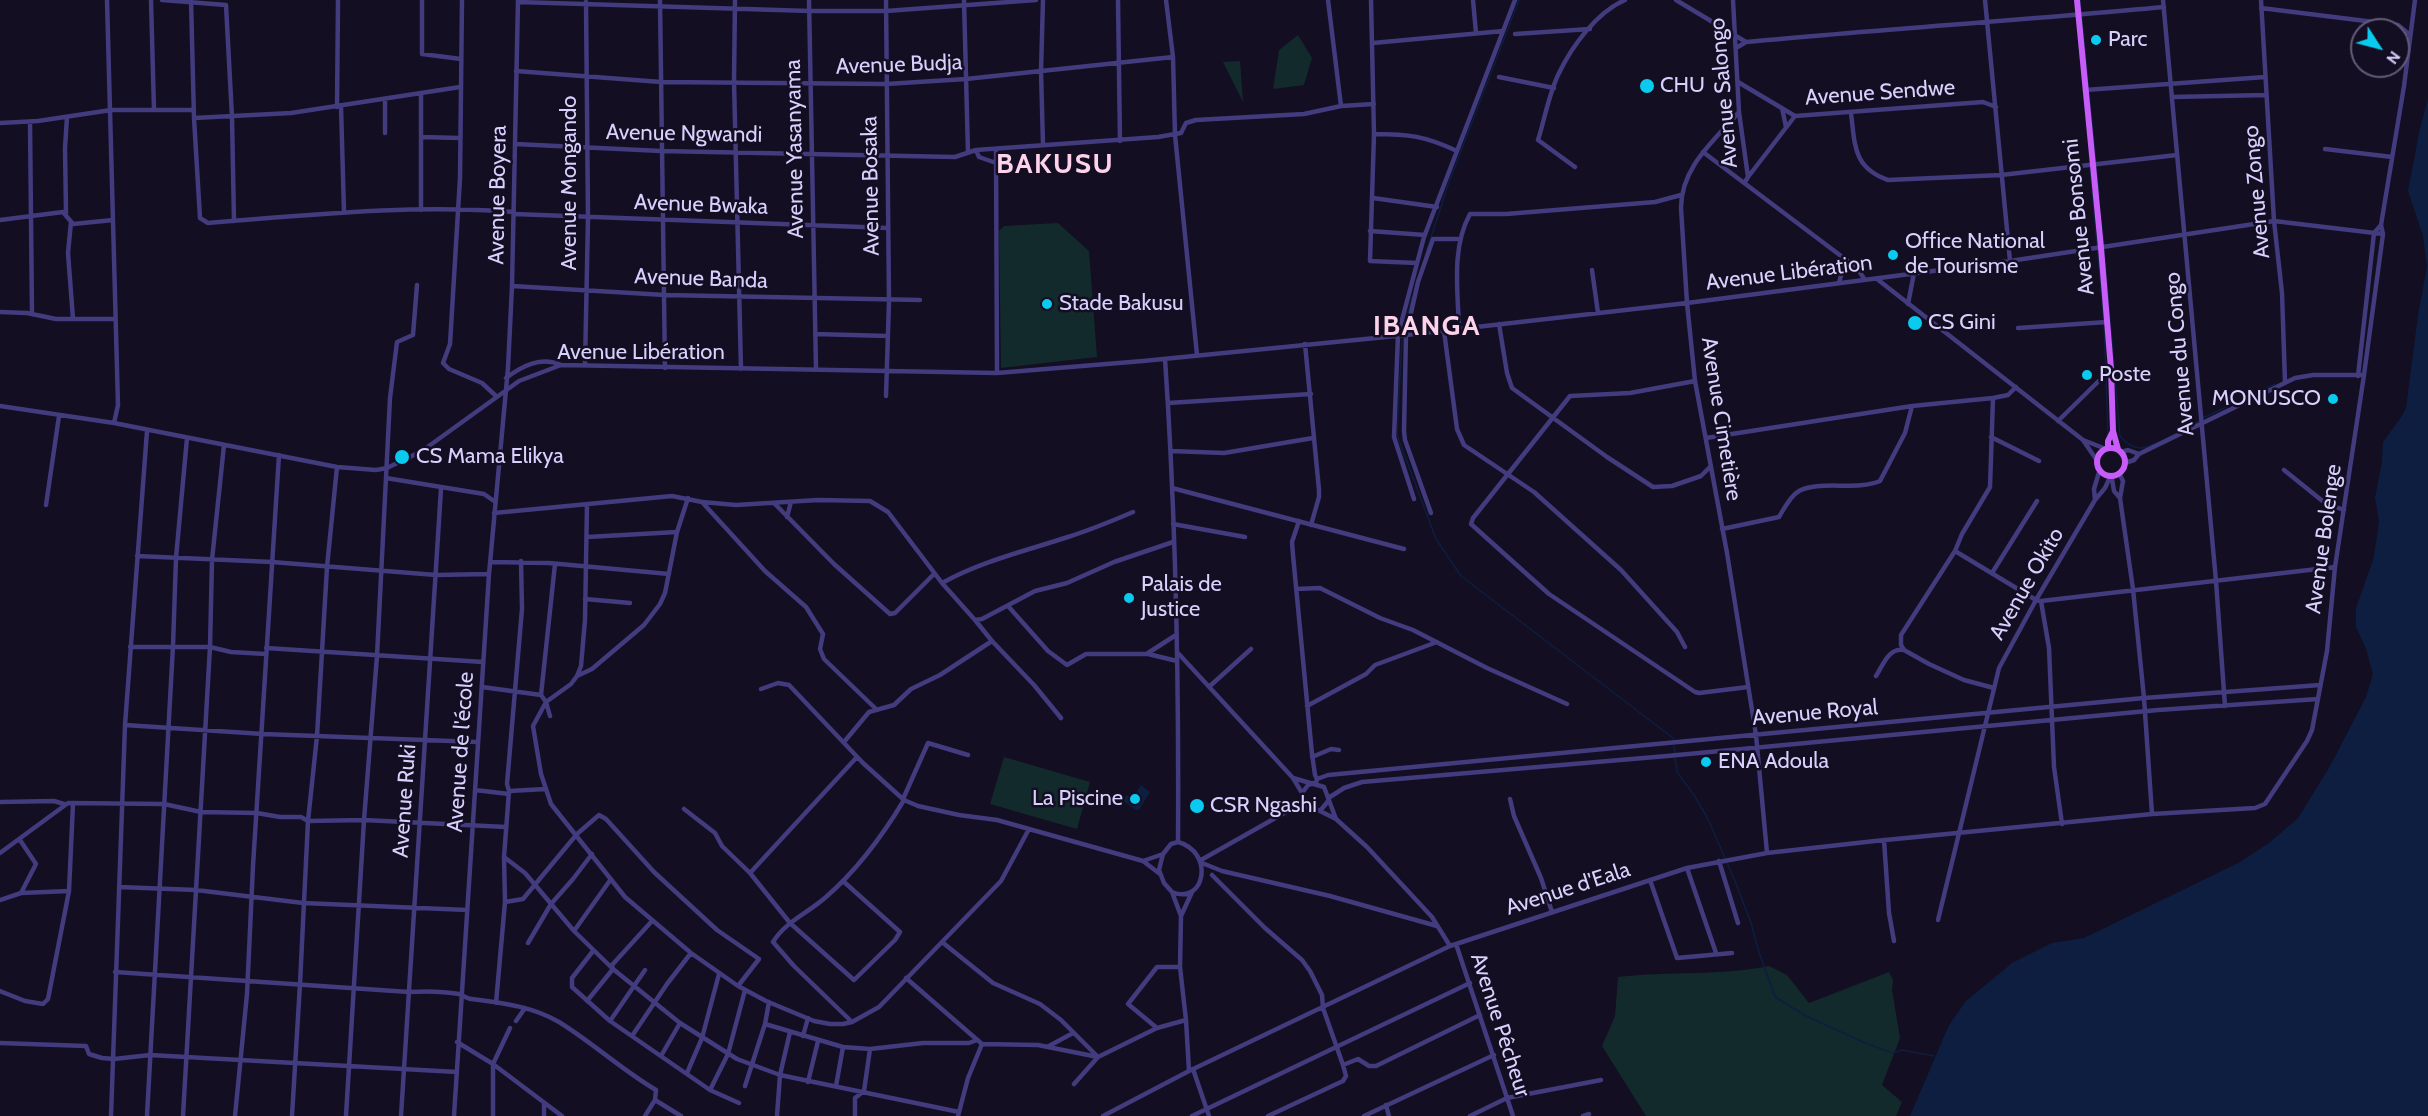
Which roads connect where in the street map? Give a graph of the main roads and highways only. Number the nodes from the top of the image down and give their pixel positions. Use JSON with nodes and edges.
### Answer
{"nodes":[{"id":1,"x":2077,"y":0,"type":"edge"},
{"id":2,"x":2113,"y":431,"type":"junction"},
{"id":3,"x":2107,"y":449,"type":"junction"},
{"id":4,"x":2120,"y":451,"type":"junction"}],
"edges":[{"from":1,"to":2,"type":"main road","name":"Avenue Bonsomi"},
{"from":2,"to":3,"type":"main road","name":"Avenue Bonsomi"},
{"from":2,"to":4,"type":"main road","name":"Avenue Bonsomi"},
{"from":3,"to":4,"type":"main road"},
{"from":3,"to":4,"type":"main road"}]}
